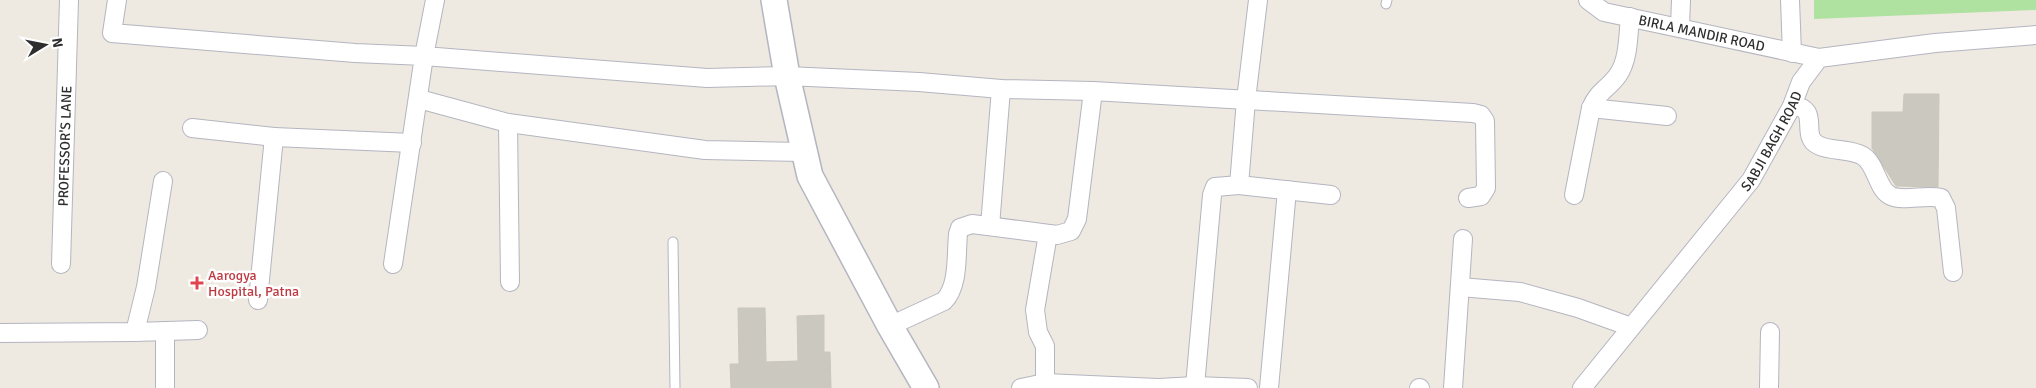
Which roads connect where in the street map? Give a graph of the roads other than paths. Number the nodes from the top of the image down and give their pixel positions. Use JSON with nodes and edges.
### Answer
{"nodes":[{"id":1,"x":69,"y":0,"type":"edge"},
{"id":2,"x":118,"y":0,"type":"edge"},
{"id":3,"x":435,"y":0,"type":"edge"},
{"id":4,"x":1258,"y":0,"type":"edge"},
{"id":5,"x":1588,"y":0,"type":"edge"},
{"id":6,"x":1681,"y":0,"type":"edge"},
{"id":7,"x":1790,"y":0,"type":"edge"},
{"id":8,"x":771,"y":6,"type":"edge"},
{"id":9,"x":1630,"y":17,"type":"junction"},
{"id":10,"x":1680,"y":27,"type":"junction"},
{"id":11,"x":2036,"y":35,"type":"edge"},
{"id":12,"x":1792,"y":53,"type":"junction"},
{"id":13,"x":424,"y":56,"type":"junction"},
{"id":14,"x":1820,"y":58,"type":"junction"},
{"id":15,"x":787,"y":76,"type":"junction"},
{"id":16,"x":1001,"y":88,"type":"junction"},
{"id":17,"x":1093,"y":91,"type":"junction"},
{"id":18,"x":419,"y":99,"type":"junction"},
{"id":19,"x":1246,"y":100,"type":"junction"},
{"id":20,"x":1792,"y":106,"type":"junction"},
{"id":21,"x":1590,"y":108,"type":"junction"},
{"id":22,"x":1667,"y":116,"type":"dead end"},
{"id":23,"x":508,"y":123,"type":"junction"},
{"id":24,"x":192,"y":128,"type":"dead end"},
{"id":25,"x":274,"y":137,"type":"junction"},
{"id":26,"x":412,"y":143,"type":"junction"},
{"id":27,"x":804,"y":152,"type":"junction"},
{"id":28,"x":163,"y":181,"type":"dead end"},
{"id":29,"x":1239,"y":185,"type":"junction"},
{"id":30,"x":1287,"y":190,"type":"junction"},
{"id":31,"x":1331,"y":195,"type":"dead end"},
{"id":32,"x":1574,"y":195,"type":"dead end"},
{"id":33,"x":1468,"y":198,"type":"dead end"},
{"id":34,"x":990,"y":226,"type":"junction"},
{"id":35,"x":1048,"y":234,"type":"junction"},
{"id":36,"x":1463,"y":239,"type":"dead end"},
{"id":37,"x":673,"y":242,"type":"dead end"},
{"id":38,"x":61,"y":264,"type":"dead end"},
{"id":39,"x":393,"y":264,"type":"dead end"},
{"id":40,"x":1953,"y":272,"type":"dead end"},
{"id":41,"x":510,"y":282,"type":"dead end"},
{"id":42,"x":1460,"y":287,"type":"junction"},
{"id":43,"x":258,"y":300,"type":"dead end"},
{"id":44,"x":890,"y":326,"type":"junction"},
{"id":45,"x":1631,"y":327,"type":"junction"},
{"id":46,"x":198,"y":330,"type":"dead end"},
{"id":47,"x":165,"y":331,"type":"junction"},
{"id":48,"x":135,"y":332,"type":"junction"},
{"id":49,"x":1770,"y":332,"type":"dead end"},
{"id":50,"x":0,"y":333,"type":"edge"},
{"id":51,"x":1044,"y":383,"type":"junction"},
{"id":52,"x":1195,"y":386,"type":"junction"},
{"id":53,"x":164,"y":388,"type":"edge"},
{"id":54,"x":675,"y":388,"type":"edge"},
{"id":55,"x":926,"y":388,"type":"edge"},
{"id":56,"x":1021,"y":388,"type":"edge"},
{"id":57,"x":1158,"y":388,"type":"edge"},
{"id":58,"x":1248,"y":388,"type":"edge"},
{"id":59,"x":1269,"y":388,"type":"edge"},
{"id":60,"x":1454,"y":388,"type":"edge"},
{"id":61,"x":1582,"y":388,"type":"edge"},
{"id":62,"x":1769,"y":388,"type":"edge"}],
"edges":[{"from":1,"to":38,"type":"street","name":"PROFESSOR'S LANE"},
{"from":2,"to":13,"type":"street"},
{"from":3,"to":13,"type":"street"},
{"from":4,"to":19,"type":"street"},
{"from":5,"to":9,"type":"street","name":"BIRLA MANDIR ROAD"},
{"from":6,"to":10,"type":"street"},
{"from":7,"to":12,"type":"street"},
{"from":8,"to":15,"type":"main road"},
{"from":9,"to":10,"type":"street","name":"BIRLA MANDIR ROAD"},
{"from":9,"to":21,"type":"street"},
{"from":10,"to":12,"type":"street","name":"BIRLA MANDIR ROAD"},
{"from":11,"to":14,"type":"street"},
{"from":12,"to":14,"type":"street","name":"BIRLA MANDIR ROAD"},
{"from":13,"to":15,"type":"street"},
{"from":13,"to":18,"type":"street"},
{"from":14,"to":20,"type":"street","name":"SABJI BAGH ROAD"},
{"from":15,"to":16,"type":"street"},
{"from":15,"to":27,"type":"main road"},
{"from":16,"to":17,"type":"street"},
{"from":16,"to":34,"type":"street"},
{"from":17,"to":19,"type":"street"},
{"from":17,"to":35,"type":"street"},
{"from":18,"to":23,"type":"street"},
{"from":18,"to":26,"type":"street"},
{"from":19,"to":29,"type":"street"},
{"from":19,"to":33,"type":"street"},
{"from":20,"to":40,"type":"street"},
{"from":20,"to":45,"type":"street","name":"SABJI BAGH ROAD"},
{"from":21,"to":22,"type":"street"},
{"from":21,"to":32,"type":"street"},
{"from":23,"to":27,"type":"street"},
{"from":23,"to":41,"type":"street"},
{"from":24,"to":25,"type":"street"},
{"from":25,"to":26,"type":"street"},
{"from":25,"to":43,"type":"street"},
{"from":26,"to":39,"type":"street"},
{"from":27,"to":44,"type":"main road"},
{"from":28,"to":48,"type":"street"},
{"from":29,"to":30,"type":"street"},
{"from":29,"to":52,"type":"street"},
{"from":30,"to":31,"type":"street"},
{"from":30,"to":59,"type":"street"},
{"from":34,"to":35,"type":"street"},
{"from":34,"to":44,"type":"street"},
{"from":35,"to":51,"type":"street"},
{"from":36,"to":42,"type":"street"},
{"from":37,"to":54,"type":"lane"},
{"from":42,"to":45,"type":"street"},
{"from":42,"to":60,"type":"street"},
{"from":44,"to":55,"type":"main road"},
{"from":45,"to":61,"type":"street","name":"SABJI BAGH ROAD"},
{"from":46,"to":47,"type":"street"},
{"from":47,"to":48,"type":"street"},
{"from":47,"to":53,"type":"street"},
{"from":48,"to":50,"type":"street"},
{"from":49,"to":62,"type":"street"},
{"from":51,"to":56,"type":"street"},
{"from":51,"to":57,"type":"street"},
{"from":52,"to":57,"type":"street"},
{"from":52,"to":58,"type":"street"}]}
